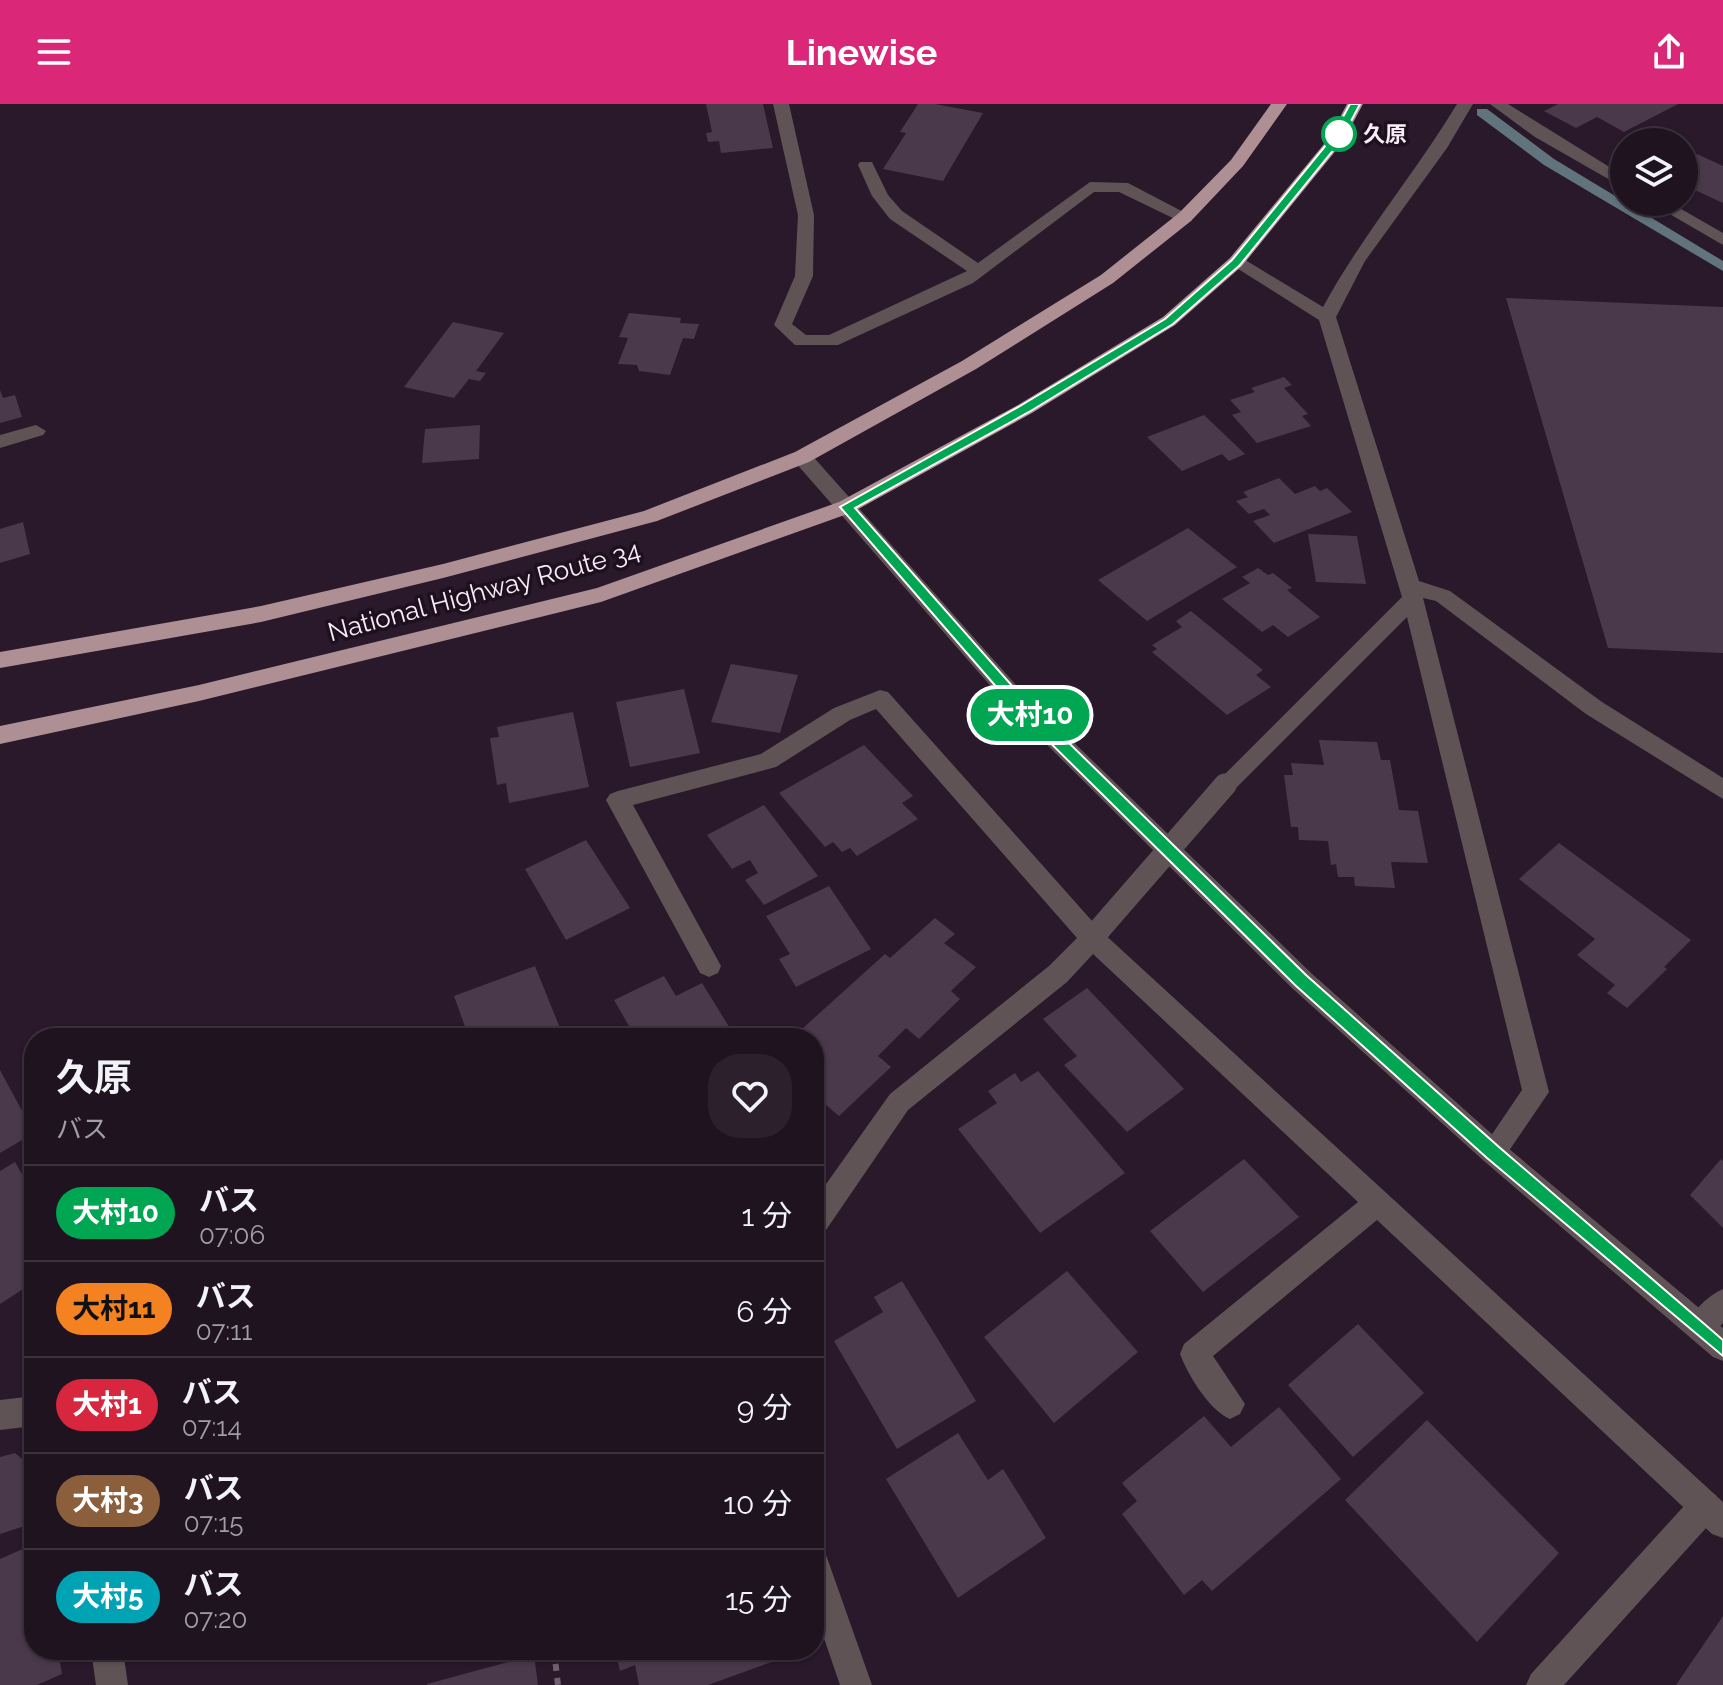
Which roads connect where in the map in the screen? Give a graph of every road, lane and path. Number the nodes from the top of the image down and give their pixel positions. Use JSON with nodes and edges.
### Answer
{"nodes":[{"id":1,"x":781,"y":104,"type":"edge"},
{"id":2,"x":1279,"y":104,"type":"edge"},
{"id":3,"x":1355,"y":104,"type":"edge"},
{"id":4,"x":1465,"y":104,"type":"edge"},
{"id":5,"x":1498,"y":104,"type":"edge"},
{"id":6,"x":866,"y":165,"type":"dead end"},
{"id":7,"x":1610,"y":175,"type":"edge"},
{"id":8,"x":1681,"y":216,"type":"edge"},
{"id":9,"x":1185,"y":217,"type":"junction"},
{"id":10,"x":1723,"y":240,"type":"edge"},
{"id":11,"x":1236,"y":262,"type":"junction"},
{"id":12,"x":977,"y":270,"type":"junction"},
{"id":13,"x":1327,"y":317,"type":"junction"},
{"id":14,"x":36,"y":431,"type":"dead end"},
{"id":15,"x":0,"y":442,"type":"edge"},
{"id":16,"x":802,"y":457,"type":"junction"},
{"id":17,"x":846,"y":507,"type":"junction"},
{"id":18,"x":1411,"y":593,"type":"junction"},
{"id":19,"x":0,"y":660,"type":"edge"},
{"id":20,"x":0,"y":735,"type":"edge"},
{"id":21,"x":1723,"y":790,"type":"edge"},
{"id":22,"x":1092,"y":938,"type":"junction"},
{"id":23,"x":709,"y":966,"type":"dead end"},
{"id":24,"x":1493,"y":1152,"type":"junction"},
{"id":25,"x":1377,"y":1203,"type":"junction"},
{"id":26,"x":824,"y":1210,"type":"edge"},
{"id":27,"x":1723,"y":1303,"type":"edge"},
{"id":28,"x":1700,"y":1327,"type":"junction"},
{"id":29,"x":1723,"y":1347,"type":"edge"},
{"id":30,"x":1230,"y":1404,"type":"dead end"},
{"id":31,"x":24,"y":1411,"type":"edge"},
{"id":32,"x":0,"y":1415,"type":"edge"},
{"id":33,"x":1714,"y":1515,"type":"edge"},
{"id":34,"x":824,"y":1592,"type":"edge"},
{"id":35,"x":108,"y":1660,"type":"edge"},
{"id":36,"x":555,"y":1660,"type":"edge"},
{"id":37,"x":112,"y":1685,"type":"edge"},
{"id":38,"x":558,"y":1685,"type":"edge"},
{"id":39,"x":856,"y":1685,"type":"edge"},
{"id":40,"x":1542,"y":1685,"type":"edge"}],
"edges":[{"from":1,"to":12,"type":"street"},
{"from":2,"to":9,"type":"highway","name":"National Highway Route 34"},
{"from":3,"to":11,"type":"highway","name":"National Highway Route 34"},
{"from":4,"to":13,"type":"street"},
{"from":5,"to":7,"type":"street"},
{"from":6,"to":12,"type":"street"},
{"from":8,"to":10,"type":"street"},
{"from":9,"to":12,"type":"street"},
{"from":9,"to":16,"type":"highway","name":"National Highway Route 34"},
{"from":11,"to":13,"type":"street"},
{"from":11,"to":17,"type":"highway","name":"National Highway Route 34"},
{"from":13,"to":18,"type":"street"},
{"from":14,"to":15,"type":"street"},
{"from":16,"to":17,"type":"street"},
{"from":16,"to":19,"type":"highway","name":"National Highway Route 34"},
{"from":17,"to":20,"type":"highway","name":"National Highway Route 34"},
{"from":17,"to":24,"type":"street"},
{"from":18,"to":21,"type":"street"},
{"from":18,"to":22,"type":"street","bridge":true},
{"from":18,"to":24,"type":"street"},
{"from":22,"to":23,"type":"street"},
{"from":22,"to":25,"type":"street"},
{"from":22,"to":26,"type":"street"},
{"from":24,"to":28,"type":"street"},
{"from":25,"to":30,"type":"street"},
{"from":25,"to":33,"type":"street"},
{"from":27,"to":28,"type":"street"},
{"from":28,"to":29,"type":"street"},
{"from":31,"to":32,"type":"street"},
{"from":33,"to":40,"type":"street"},
{"from":34,"to":39,"type":"street"},
{"from":35,"to":37,"type":"street"},
{"from":36,"to":38,"type":"path"}]}
